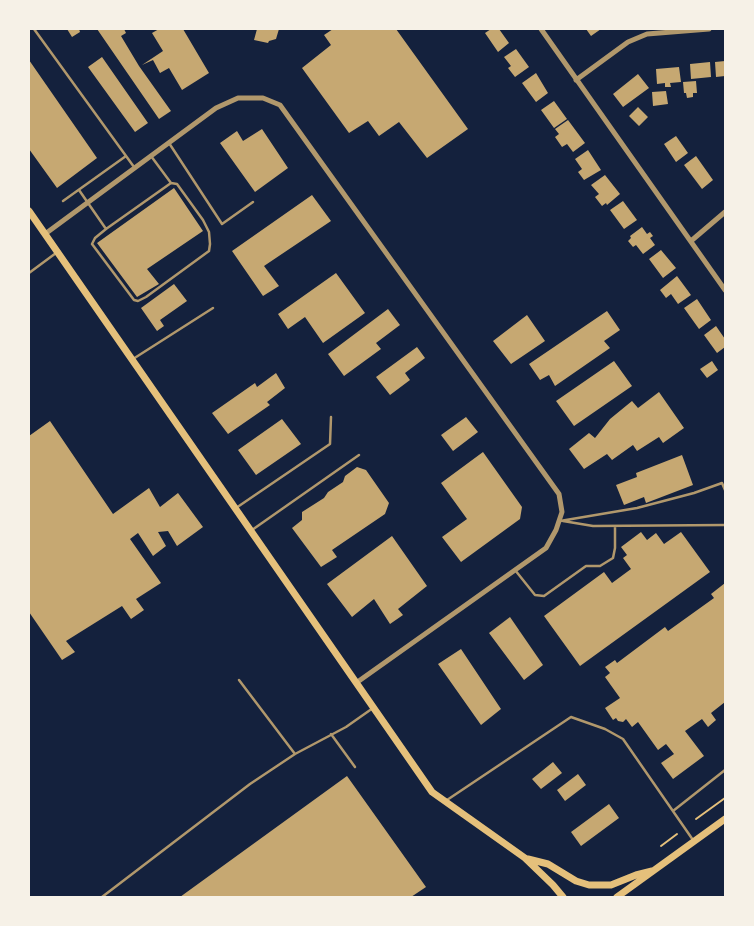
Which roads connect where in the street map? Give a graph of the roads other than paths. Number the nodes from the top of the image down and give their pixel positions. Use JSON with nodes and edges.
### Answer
{"nodes":[{"id":1,"x":34,"y":29,"type":"edge"},
{"id":2,"x":540,"y":29,"type":"edge"},
{"id":3,"x":708,"y":29,"type":"edge"},
{"id":4,"x":576,"y":80,"type":"junction"},
{"id":5,"x":169,"y":143,"type":"junction"},
{"id":6,"x":126,"y":156,"type":"junction"},
{"id":7,"x":151,"y":156,"type":"junction"},
{"id":8,"x":135,"y":168,"type":"junction"},
{"id":9,"x":171,"y":182,"type":"junction"},
{"id":10,"x":79,"y":190,"type":"junction"},
{"id":11,"x":63,"y":201,"type":"dead end"},
{"id":12,"x":88,"y":202,"type":"junction"},
{"id":13,"x":253,"y":202,"type":"dead end"},
{"id":14,"x":29,"y":211,"type":"edge"},
{"id":15,"x":725,"y":212,"type":"edge"},
{"id":16,"x":106,"y":229,"type":"junction"},
{"id":17,"x":45,"y":234,"type":"junction"},
{"id":18,"x":691,"y":241,"type":"junction"},
{"id":19,"x":57,"y":252,"type":"junction"},
{"id":20,"x":29,"y":273,"type":"edge"},
{"id":21,"x":725,"y":290,"type":"edge"},
{"id":22,"x":213,"y":308,"type":"dead end"},
{"id":23,"x":132,"y":359,"type":"junction"},
{"id":24,"x":331,"y":417,"type":"dead end"},
{"id":25,"x":359,"y":455,"type":"dead end"},
{"id":26,"x":725,"y":490,"type":"edge"},
{"id":27,"x":235,"y":509,"type":"junction"},
{"id":28,"x":559,"y":521,"type":"junction"},
{"id":29,"x":725,"y":525,"type":"edge"},
{"id":30,"x":615,"y":526,"type":"junction"},
{"id":31,"x":251,"y":531,"type":"junction"},
{"id":32,"x":515,"y":570,"type":"junction"},
{"id":33,"x":239,"y":680,"type":"dead end"},
{"id":34,"x":356,"y":683,"type":"junction"},
{"id":35,"x":373,"y":708,"type":"junction"},
{"id":36,"x":331,"y":734,"type":"junction"},
{"id":37,"x":295,"y":754,"type":"junction"},
{"id":38,"x":354,"y":767,"type":"dead end"},
{"id":39,"x":725,"y":770,"type":"edge"},
{"id":40,"x":445,"y":802,"type":"junction"},
{"id":41,"x":673,"y":811,"type":"junction"},
{"id":42,"x":725,"y":819,"type":"edge"},
{"id":43,"x":694,"y":842,"type":"junction"},
{"id":44,"x":525,"y":858,"type":"junction"},
{"id":45,"x":652,"y":871,"type":"junction"},
{"id":46,"x":102,"y":897,"type":"edge"},
{"id":47,"x":563,"y":897,"type":"edge"},
{"id":48,"x":617,"y":897,"type":"edge"}],
"edges":[{"from":1,"to":6,"type":"lane"},
{"from":2,"to":4,"type":"street"},
{"from":3,"to":4,"type":"street"},
{"from":4,"to":18,"type":"street"},
{"from":5,"to":7,"type":"street"},
{"from":5,"to":13,"type":"lane"},
{"from":5,"to":28,"type":"street"},
{"from":6,"to":8,"type":"lane"},
{"from":6,"to":10,"type":"lane"},
{"from":7,"to":8,"type":"street"},
{"from":7,"to":9,"type":"lane"},
{"from":8,"to":12,"type":"street"},
{"from":9,"to":16,"type":"lane"},
{"from":9,"to":16,"type":"lane"},
{"from":10,"to":11,"type":"lane"},
{"from":10,"to":12,"type":"lane"},
{"from":12,"to":16,"type":"lane"},
{"from":12,"to":17,"type":"street"},
{"from":14,"to":17,"type":"main road"},
{"from":15,"to":18,"type":"street"},
{"from":17,"to":19,"type":"main road"},
{"from":18,"to":21,"type":"street"},
{"from":19,"to":20,"type":"lane"},
{"from":19,"to":23,"type":"main road"},
{"from":22,"to":23,"type":"lane"},
{"from":23,"to":27,"type":"main road"},
{"from":24,"to":27,"type":"lane"},
{"from":25,"to":31,"type":"lane"},
{"from":26,"to":28,"type":"lane"},
{"from":27,"to":31,"type":"main road"},
{"from":28,"to":30,"type":"lane"},
{"from":28,"to":32,"type":"street"},
{"from":29,"to":30,"type":"lane"},
{"from":30,"to":32,"type":"lane"},
{"from":31,"to":34,"type":"main road"},
{"from":32,"to":34,"type":"street"},
{"from":33,"to":37,"type":"lane"},
{"from":34,"to":35,"type":"main road"},
{"from":35,"to":36,"type":"lane"},
{"from":35,"to":40,"type":"main road"},
{"from":36,"to":37,"type":"lane"},
{"from":36,"to":38,"type":"lane"},
{"from":37,"to":46,"type":"lane"},
{"from":39,"to":41,"type":"lane"},
{"from":40,"to":41,"type":"lane"},
{"from":40,"to":44,"type":"main road"},
{"from":41,"to":43,"type":"lane"},
{"from":42,"to":43,"type":"main road"},
{"from":43,"to":45,"type":"main road"},
{"from":44,"to":45,"type":"main road"},
{"from":44,"to":47,"type":"main road"},
{"from":45,"to":48,"type":"main road"}]}
